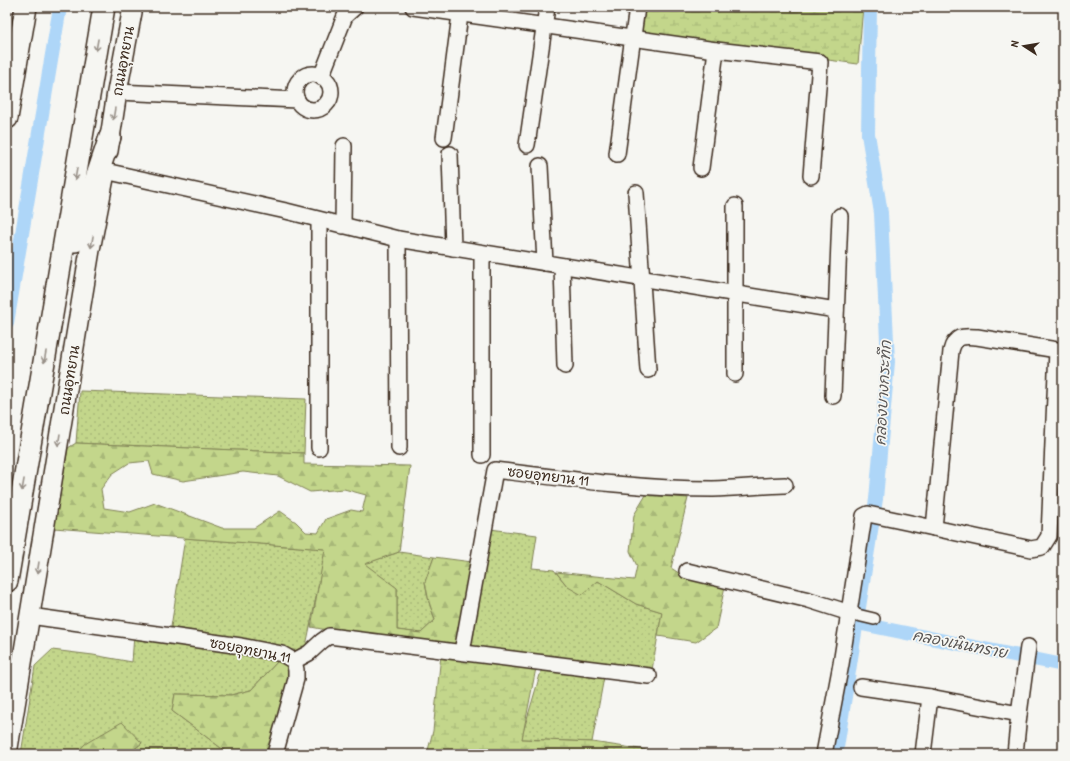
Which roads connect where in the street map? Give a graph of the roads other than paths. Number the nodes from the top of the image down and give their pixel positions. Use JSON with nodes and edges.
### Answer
{"nodes":[{"id":1,"x":104,"y":7,"type":"edge"},
{"id":2,"x":133,"y":7,"type":"edge"},
{"id":3,"x":355,"y":7,"type":"edge"},
{"id":4,"x":413,"y":7,"type":"edge"},
{"id":5,"x":547,"y":7,"type":"edge"},
{"id":6,"x":637,"y":7,"type":"edge"},
{"id":7,"x":460,"y":10,"type":"edge"},
{"id":8,"x":25,"y":14,"type":"edge"},
{"id":9,"x":544,"y":25,"type":"junction"},
{"id":10,"x":633,"y":38,"type":"junction"},
{"id":11,"x":716,"y":50,"type":"junction"},
{"id":12,"x":7,"y":63,"type":"edge"},
{"id":13,"x":321,"y":77,"type":"junction"},
{"id":14,"x":117,"y":92,"type":"junction"},
{"id":15,"x":297,"y":100,"type":"junction"},
{"id":16,"x":7,"y":118,"type":"edge"},
{"id":17,"x":110,"y":137,"type":"junction"},
{"id":18,"x":444,"y":138,"type":"dead end"},
{"id":19,"x":528,"y":145,"type":"dead end"},
{"id":20,"x":344,"y":146,"type":"dead end"},
{"id":21,"x":450,"y":154,"type":"dead end"},
{"id":22,"x":617,"y":154,"type":"dead end"},
{"id":23,"x":540,"y":166,"type":"dead end"},
{"id":24,"x":702,"y":168,"type":"dead end"},
{"id":25,"x":105,"y":171,"type":"junction"},
{"id":26,"x":811,"y":176,"type":"dead end"},
{"id":27,"x":636,"y":193,"type":"dead end"},
{"id":28,"x":735,"y":206,"type":"dead end"},
{"id":29,"x":840,"y":216,"type":"dead end"},
{"id":30,"x":319,"y":220,"type":"junction"},
{"id":31,"x":343,"y":226,"type":"junction"},
{"id":32,"x":398,"y":239,"type":"junction"},
{"id":33,"x":453,"y":248,"type":"junction"},
{"id":34,"x":482,"y":253,"type":"junction"},
{"id":35,"x":545,"y":263,"type":"junction"},
{"id":36,"x":562,"y":266,"type":"junction"},
{"id":37,"x":642,"y":279,"type":"junction"},
{"id":38,"x":735,"y":294,"type":"junction"},
{"id":39,"x":836,"y":310,"type":"junction"},
{"id":40,"x":49,"y":334,"type":"junction"},
{"id":41,"x":1060,"y":351,"type":"edge"},
{"id":42,"x":565,"y":366,"type":"dead end"},
{"id":43,"x":648,"y":370,"type":"dead end"},
{"id":44,"x":735,"y":374,"type":"dead end"},
{"id":45,"x":833,"y":396,"type":"dead end"},
{"id":46,"x":319,"y":448,"type":"dead end"},
{"id":47,"x":399,"y":448,"type":"dead end"},
{"id":48,"x":482,"y":455,"type":"dead end"},
{"id":49,"x":786,"y":485,"type":"dead end"},
{"id":50,"x":934,"y":528,"type":"junction"},
{"id":51,"x":687,"y":571,"type":"dead end"},
{"id":52,"x":7,"y":581,"type":"edge"},
{"id":53,"x":851,"y":613,"type":"junction"},
{"id":54,"x":30,"y":616,"type":"junction"},
{"id":55,"x":874,"y":619,"type":"dead end"},
{"id":56,"x":462,"y":652,"type":"junction"},
{"id":57,"x":1027,"y":653,"type":"dead end"},
{"id":58,"x":294,"y":660,"type":"junction"},
{"id":59,"x":649,"y":676,"type":"dead end"},
{"id":60,"x":861,"y":687,"type":"dead end"},
{"id":61,"x":930,"y":697,"type":"junction"},
{"id":62,"x":1019,"y":714,"type":"junction"},
{"id":63,"x":7,"y":754,"type":"edge"},
{"id":64,"x":275,"y":754,"type":"edge"},
{"id":65,"x":824,"y":754,"type":"edge"},
{"id":66,"x":923,"y":754,"type":"edge"},
{"id":67,"x":1015,"y":754,"type":"edge"}],
"edges":[{"from":1,"to":40,"type":"main road","name":"ถนนอุทยาน","one_way":true},
{"from":2,"to":14,"type":"street","name":"ถนนอุทยาน"},
{"from":3,"to":13,"type":"street"},
{"from":4,"to":7,"type":"street"},
{"from":5,"to":9,"type":"street"},
{"from":6,"to":10,"type":"street"},
{"from":7,"to":9,"type":"street"},
{"from":7,"to":18,"type":"street"},
{"from":8,"to":12,"type":"main road"},
{"from":8,"to":16,"type":"main road"},
{"from":9,"to":10,"type":"street"},
{"from":9,"to":19,"type":"street"},
{"from":10,"to":11,"type":"street"},
{"from":10,"to":22,"type":"street"},
{"from":11,"to":24,"type":"street"},
{"from":11,"to":26,"type":"street"},
{"from":13,"to":15,"type":"street"},
{"from":13,"to":15,"type":"street"},
{"from":14,"to":15,"type":"street"},
{"from":14,"to":17,"type":"street","name":"ถนนอุทยาน","one_way":true},
{"from":17,"to":25,"type":"street","name":"ถนนอุทยาน"},
{"from":17,"to":40,"type":"main road"},
{"from":20,"to":31,"type":"street"},
{"from":21,"to":33,"type":"street"},
{"from":23,"to":35,"type":"street"},
{"from":25,"to":30,"type":"street"},
{"from":25,"to":54,"type":"street","name":"ถนนอุทยาน","one_way":true},
{"from":27,"to":37,"type":"street"},
{"from":28,"to":38,"type":"street"},
{"from":29,"to":39,"type":"street"},
{"from":30,"to":31,"type":"street"},
{"from":30,"to":46,"type":"street"},
{"from":31,"to":32,"type":"street"},
{"from":32,"to":33,"type":"street"},
{"from":32,"to":47,"type":"street"},
{"from":33,"to":34,"type":"street"},
{"from":34,"to":35,"type":"street"},
{"from":34,"to":48,"type":"street"},
{"from":35,"to":36,"type":"street"},
{"from":36,"to":37,"type":"street"},
{"from":36,"to":42,"type":"street"},
{"from":37,"to":38,"type":"street"},
{"from":37,"to":43,"type":"street"},
{"from":38,"to":39,"type":"street"},
{"from":38,"to":44,"type":"street"},
{"from":39,"to":45,"type":"street"},
{"from":40,"to":52,"type":"main road","name":"ถนนอุทยาน","one_way":true},
{"from":41,"to":50,"type":"street"},
{"from":41,"to":50,"type":"street"},
{"from":49,"to":56,"type":"street","name":"ซอยอุทยาน 11"},
{"from":50,"to":53,"type":"street"},
{"from":51,"to":53,"type":"street"},
{"from":53,"to":55,"type":"street"},
{"from":53,"to":65,"type":"street"},
{"from":54,"to":58,"type":"street","name":"ซอยอุทยาน 11"},
{"from":54,"to":63,"type":"street","name":"ถนนอุทยาน"},
{"from":56,"to":58,"type":"street","name":"ซอยอุทยาน 11"},
{"from":56,"to":59,"type":"street","name":"ซอยอุทยาน 11"},
{"from":57,"to":62,"type":"street"},
{"from":58,"to":64,"type":"street"},
{"from":60,"to":61,"type":"street"},
{"from":61,"to":62,"type":"street"},
{"from":61,"to":66,"type":"street"},
{"from":62,"to":67,"type":"street"}]}
